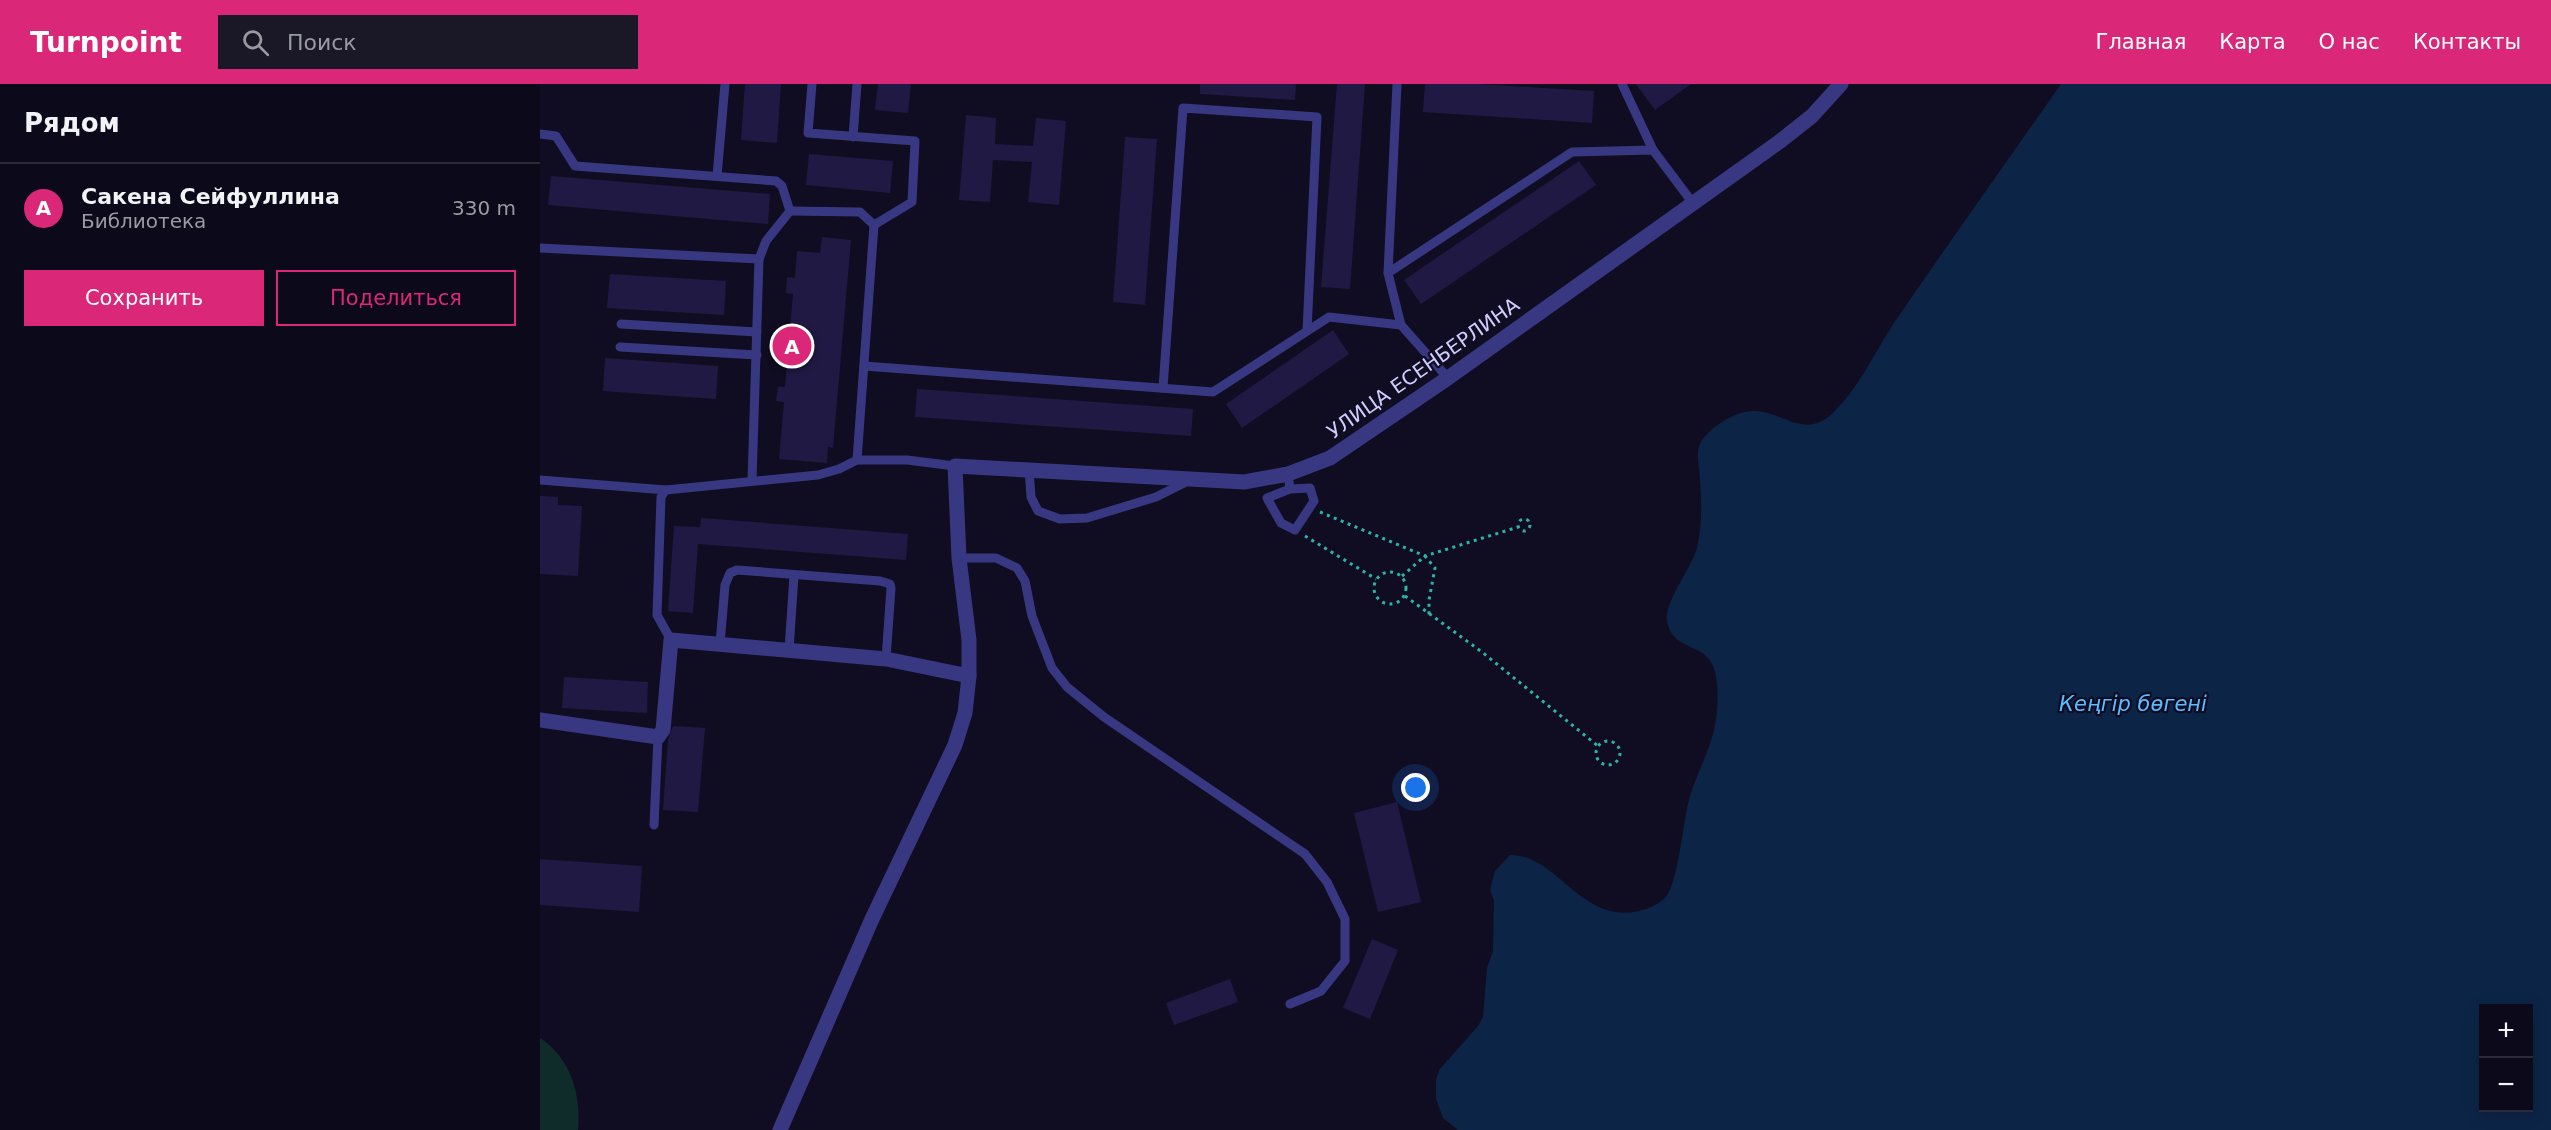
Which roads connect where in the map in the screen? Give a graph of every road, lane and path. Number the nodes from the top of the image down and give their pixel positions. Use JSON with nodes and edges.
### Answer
{"nodes":[{"id":1,"x":725,"y":84,"type":"edge"},
{"id":2,"x":812,"y":84,"type":"edge"},
{"id":3,"x":857,"y":84,"type":"edge"},
{"id":4,"x":1397,"y":84,"type":"edge"},
{"id":5,"x":1622,"y":84,"type":"edge"},
{"id":6,"x":1841,"y":84,"type":"edge"},
{"id":7,"x":540,"y":135,"type":"edge"},
{"id":8,"x":853,"y":137,"type":"junction"},
{"id":9,"x":1653,"y":150,"type":"junction"},
{"id":10,"x":717,"y":176,"type":"junction"},
{"id":11,"x":1692,"y":202,"type":"junction"},
{"id":12,"x":790,"y":211,"type":"junction"},
{"id":13,"x":874,"y":225,"type":"junction"},
{"id":14,"x":540,"y":248,"type":"edge"},
{"id":15,"x":759,"y":259,"type":"junction"},
{"id":16,"x":1388,"y":273,"type":"junction"},
{"id":17,"x":621,"y":324,"type":"dead end"},
{"id":18,"x":1401,"y":325,"type":"junction"},
{"id":19,"x":1307,"y":331,"type":"junction"},
{"id":20,"x":758,"y":332,"type":"junction"},
{"id":21,"x":620,"y":347,"type":"dead end"},
{"id":22,"x":757,"y":355,"type":"junction"},
{"id":23,"x":864,"y":366,"type":"junction"},
{"id":24,"x":1448,"y":378,"type":"junction"},
{"id":25,"x":1163,"y":388,"type":"junction"},
{"id":26,"x":857,"y":460,"type":"junction"},
{"id":27,"x":955,"y":466,"type":"junction"},
{"id":28,"x":1029,"y":470,"type":"junction"},
{"id":29,"x":1193,"y":479,"type":"junction"},
{"id":30,"x":540,"y":480,"type":"edge"},
{"id":31,"x":752,"y":480,"type":"junction"},
{"id":32,"x":1289,"y":482,"type":"junction"},
{"id":33,"x":666,"y":490,"type":"junction"},
{"id":34,"x":1310,"y":508,"type":"junction"},
{"id":35,"x":1518,"y":527,"type":"junction"},
{"id":36,"x":1295,"y":530,"type":"junction"},
{"id":37,"x":1425,"y":556,"type":"junction"},
{"id":38,"x":959,"y":558,"type":"junction"},
{"id":39,"x":794,"y":575,"type":"junction"},
{"id":40,"x":1402,"y":576,"type":"junction"},
{"id":41,"x":1377,"y":579,"type":"junction"},
{"id":42,"x":1405,"y":596,"type":"junction"},
{"id":43,"x":1429,"y":615,"type":"junction"},
{"id":44,"x":671,"y":640,"type":"junction"},
{"id":45,"x":720,"y":644,"type":"junction"},
{"id":46,"x":789,"y":650,"type":"junction"},
{"id":47,"x":886,"y":658,"type":"junction"},
{"id":48,"x":969,"y":676,"type":"junction"},
{"id":49,"x":540,"y":720,"type":"edge"},
{"id":50,"x":658,"y":737,"type":"junction"},
{"id":51,"x":1598,"y":746,"type":"junction"},
{"id":52,"x":654,"y":825,"type":"dead end"},
{"id":53,"x":1290,"y":1004,"type":"dead end"},
{"id":54,"x":780,"y":1130,"type":"edge"}],
"edges":[{"from":1,"to":10,"type":"lane"},
{"from":2,"to":8,"type":"lane"},
{"from":3,"to":8,"type":"lane"},
{"from":4,"to":16,"type":"lane"},
{"from":5,"to":9,"type":"lane"},
{"from":6,"to":11,"type":"street","name":"УЛИЦА ЕСЕНБЕРЛИНА"},
{"from":7,"to":10,"type":"lane"},
{"from":8,"to":13,"type":"lane"},
{"from":9,"to":11,"type":"lane"},
{"from":9,"to":16,"type":"lane"},
{"from":10,"to":12,"type":"lane"},
{"from":11,"to":24,"type":"street","name":"УЛИЦА ЕСЕНБЕРЛИНА"},
{"from":12,"to":13,"type":"lane"},
{"from":12,"to":15,"type":"lane"},
{"from":13,"to":23,"type":"lane"},
{"from":14,"to":15,"type":"lane"},
{"from":15,"to":20,"type":"lane"},
{"from":16,"to":18,"type":"lane"},
{"from":17,"to":20,"type":"lane"},
{"from":18,"to":19,"type":"lane"},
{"from":18,"to":24,"type":"lane"},
{"from":19,"to":25,"type":"lane"},
{"from":19,"to":25,"type":"lane"},
{"from":20,"to":22,"type":"lane"},
{"from":21,"to":22,"type":"lane"},
{"from":22,"to":31,"type":"lane"},
{"from":23,"to":25,"type":"lane"},
{"from":23,"to":26,"type":"lane"},
{"from":24,"to":32,"type":"street","name":"УЛИЦА ЕСЕНБЕРЛИНА"},
{"from":26,"to":27,"type":"lane"},
{"from":26,"to":31,"type":"lane"},
{"from":27,"to":28,"type":"street","name":"УЛИЦА ЕСЕНБЕРЛИНА"},
{"from":27,"to":38,"type":"street"},
{"from":28,"to":29,"type":"street","name":"УЛИЦА ЕСЕНБЕРЛИНА"},
{"from":28,"to":29,"type":"lane"},
{"from":29,"to":32,"type":"street","name":"УЛИЦА ЕСЕНБЕРЛИНА"},
{"from":30,"to":33,"type":"lane"},
{"from":31,"to":33,"type":"lane"},
{"from":32,"to":34,"type":"lane"},
{"from":32,"to":36,"type":"lane"},
{"from":33,"to":44,"type":"lane"},
{"from":34,"to":36,"type":"lane"},
{"from":34,"to":37,"type":"path"},
{"from":35,"to":35,"type":"path"},
{"from":35,"to":37,"type":"path"},
{"from":36,"to":41,"type":"path"},
{"from":37,"to":40,"type":"path"},
{"from":37,"to":43,"type":"path"},
{"from":38,"to":48,"type":"street"},
{"from":38,"to":53,"type":"lane"},
{"from":39,"to":45,"type":"lane"},
{"from":39,"to":46,"type":"lane"},
{"from":39,"to":47,"type":"lane"},
{"from":40,"to":41,"type":"path"},
{"from":40,"to":42,"type":"path"},
{"from":41,"to":42,"type":"path"},
{"from":42,"to":43,"type":"path"},
{"from":43,"to":51,"type":"path"},
{"from":44,"to":45,"type":"street"},
{"from":44,"to":50,"type":"street"},
{"from":45,"to":46,"type":"street"},
{"from":46,"to":47,"type":"street"},
{"from":47,"to":48,"type":"street"},
{"from":48,"to":54,"type":"street"},
{"from":49,"to":50,"type":"street"},
{"from":50,"to":52,"type":"lane"},
{"from":51,"to":51,"type":"path"}]}
